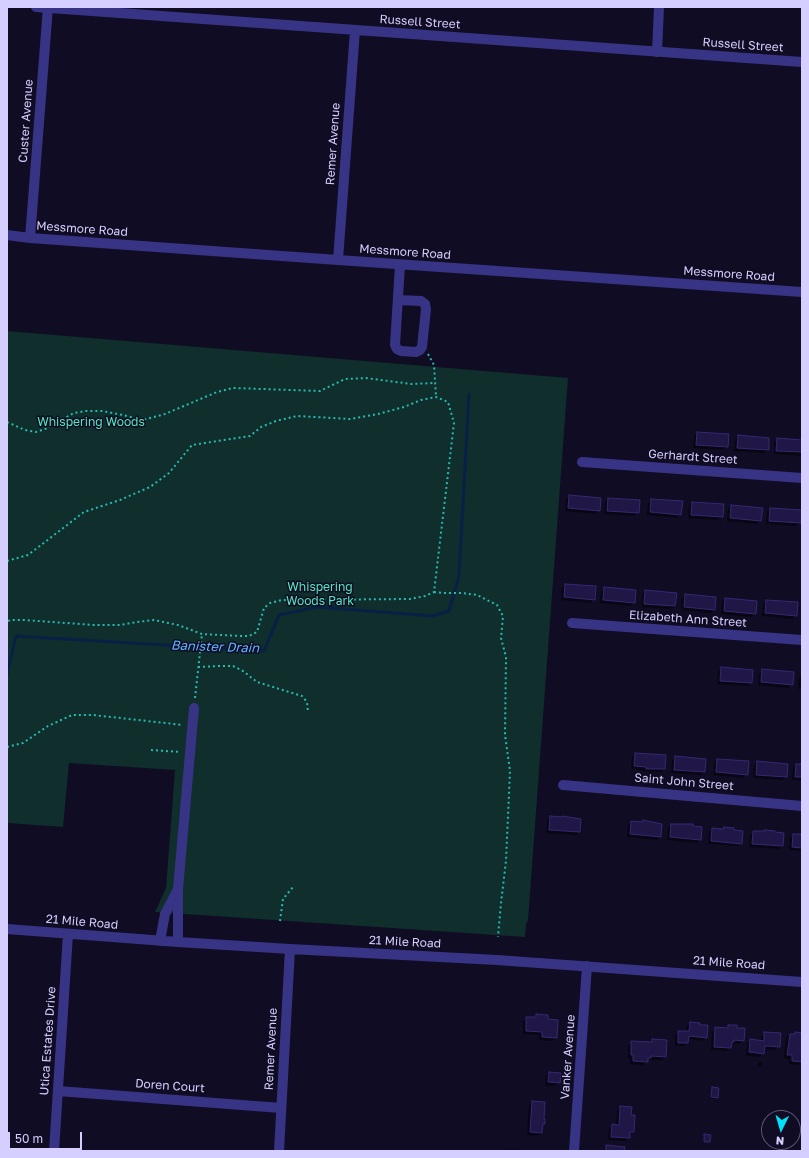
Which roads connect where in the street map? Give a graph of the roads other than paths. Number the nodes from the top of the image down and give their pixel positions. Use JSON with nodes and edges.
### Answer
{"nodes":[{"id":1,"x":36,"y":7,"type":"edge"},
{"id":2,"x":48,"y":7,"type":"edge"},
{"id":3,"x":659,"y":7,"type":"edge"},
{"id":4,"x":355,"y":30,"type":"junction"},
{"id":5,"x":657,"y":52,"type":"junction"},
{"id":6,"x":802,"y":62,"type":"edge"},
{"id":7,"x":7,"y":235,"type":"edge"},
{"id":8,"x":30,"y":238,"type":"junction"},
{"id":9,"x":338,"y":260,"type":"junction"},
{"id":10,"x":400,"y":265,"type":"junction"},
{"id":11,"x":802,"y":292,"type":"edge"},
{"id":12,"x":398,"y":300,"type":"junction"},
{"id":13,"x":582,"y":462,"type":"dead end"},
{"id":14,"x":802,"y":478,"type":"edge"},
{"id":15,"x":572,"y":623,"type":"dead end"},
{"id":16,"x":802,"y":640,"type":"edge"},
{"id":17,"x":194,"y":708,"type":"road end"},
{"id":18,"x":563,"y":784,"type":"dead end"},
{"id":19,"x":802,"y":806,"type":"edge"},
{"id":20,"x":178,"y":890,"type":"junction"},
{"id":21,"x":7,"y":929,"type":"edge"},
{"id":22,"x":68,"y":934,"type":"junction"},
{"id":23,"x":160,"y":941,"type":"junction"},
{"id":24,"x":178,"y":942,"type":"junction"},
{"id":25,"x":290,"y":949,"type":"junction"},
{"id":26,"x":587,"y":966,"type":"junction"},
{"id":27,"x":802,"y":982,"type":"edge"},
{"id":28,"x":58,"y":1091,"type":"junction"},
{"id":29,"x":281,"y":1108,"type":"junction"},
{"id":30,"x":54,"y":1151,"type":"edge"},
{"id":31,"x":279,"y":1151,"type":"edge"},
{"id":32,"x":574,"y":1151,"type":"edge"}],
"edges":[{"from":1,"to":2,"type":"street","name":"Russell Street"},
{"from":2,"to":4,"type":"street","name":"Russell Street"},
{"from":2,"to":8,"type":"street","name":"Custer Avenue"},
{"from":3,"to":5,"type":"street"},
{"from":4,"to":5,"type":"street","name":"Russell Street"},
{"from":4,"to":9,"type":"street","name":"Remer Avenue"},
{"from":5,"to":6,"type":"street","name":"Russell Street"},
{"from":7,"to":8,"type":"street","name":"Messmore Road"},
{"from":8,"to":9,"type":"street","name":"Messmore Road"},
{"from":9,"to":10,"type":"street","name":"Messmore Road"},
{"from":10,"to":11,"type":"street","name":"Messmore Road"},
{"from":10,"to":12,"type":"street"},
{"from":12,"to":12,"type":"street"},
{"from":13,"to":14,"type":"street","name":"Gerhardt Street"},
{"from":15,"to":16,"type":"street","name":"Elizabeth Ann Street"},
{"from":17,"to":20,"type":"street"},
{"from":18,"to":19,"type":"street","name":"Saint John Street"},
{"from":20,"to":23,"type":"street"},
{"from":20,"to":24,"type":"street"},
{"from":21,"to":22,"type":"street","name":"21 Mile Road"},
{"from":22,"to":23,"type":"street","name":"21 Mile Road"},
{"from":22,"to":28,"type":"street","name":"Utica Estates Drive"},
{"from":23,"to":24,"type":"street","name":"21 Mile Road"},
{"from":24,"to":25,"type":"street","name":"21 Mile Road"},
{"from":25,"to":26,"type":"street","name":"21 Mile Road"},
{"from":25,"to":29,"type":"street","name":"Remer Avenue"},
{"from":26,"to":27,"type":"street","name":"21 Mile Road"},
{"from":26,"to":32,"type":"street","name":"Vanker Avenue"},
{"from":28,"to":29,"type":"street","name":"Doren Court"},
{"from":28,"to":30,"type":"street","name":"Utica Estates Drive"},
{"from":29,"to":31,"type":"street","name":"Remer Avenue"}]}
